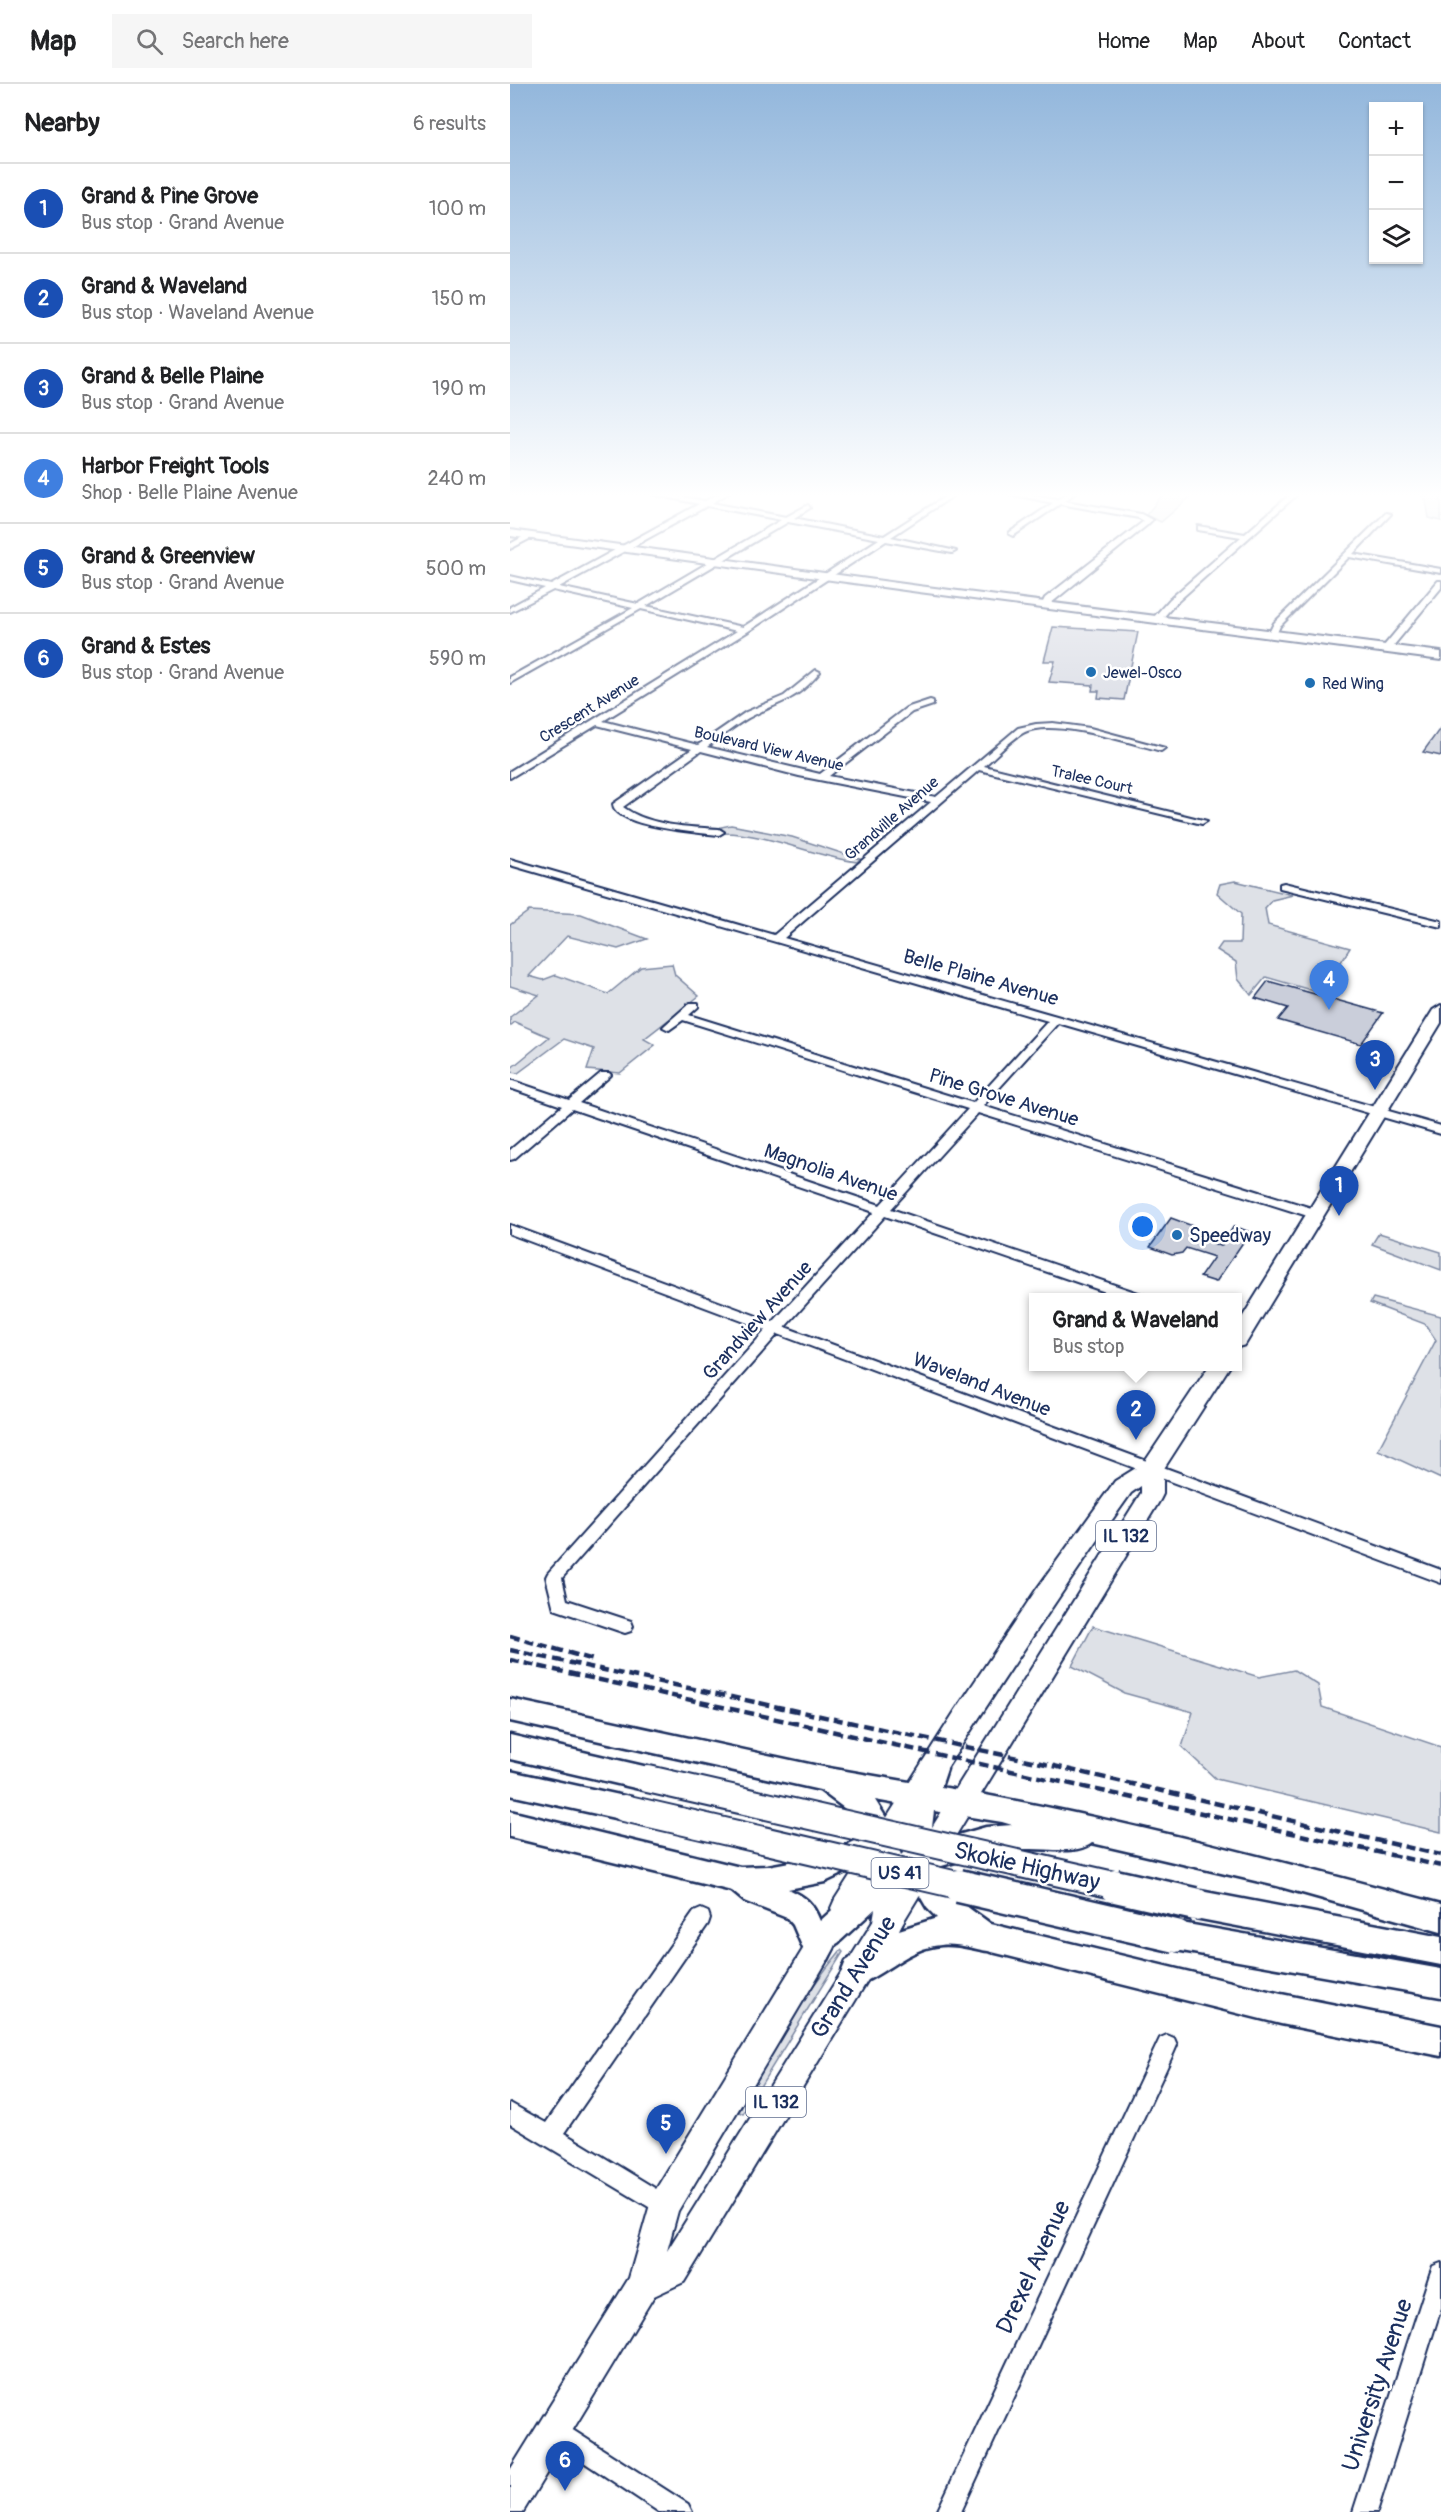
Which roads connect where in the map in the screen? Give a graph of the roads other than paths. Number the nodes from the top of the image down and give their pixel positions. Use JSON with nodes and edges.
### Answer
{"nodes":[{"id":1,"x":638,"y":605,"type":"edge"},
{"id":2,"x":781,"y":605,"type":"edge"},
{"id":3,"x":1040,"y":605,"type":"edge"},
{"id":4,"x":1169,"y":605,"type":"edge"},
{"id":5,"x":1297,"y":605,"type":"edge"},
{"id":6,"x":1422,"y":605,"type":"edge"},
{"id":7,"x":641,"y":606,"type":"junction"},
{"id":8,"x":1045,"y":606,"type":"joint"},
{"id":9,"x":1156,"y":620,"type":"junction"},
{"id":10,"x":744,"y":630,"type":"junction"},
{"id":11,"x":1272,"y":634,"type":"junction"},
{"id":12,"x":1386,"y":649,"type":"junction"},
{"id":13,"x":1441,"y":656,"type":"edge"},
{"id":14,"x":816,"y":672,"type":"dead end"},
{"id":15,"x":510,"y":680,"type":"edge"},
{"id":16,"x":930,"y":703,"type":"dead end"},
{"id":17,"x":595,"y":722,"type":"junction"},
{"id":18,"x":699,"y":748,"type":"junction"},
{"id":19,"x":1161,"y":748,"type":"dead end"},
{"id":20,"x":976,"y":767,"type":"junction"},
{"id":21,"x":510,"y":775,"type":"edge"},
{"id":22,"x":822,"y":777,"type":"junction"},
{"id":23,"x":936,"y":800,"type":"junction"},
{"id":24,"x":1202,"y":821,"type":"dead end"},
{"id":25,"x":719,"y":832,"type":"dead end"},
{"id":26,"x":516,"y":864,"type":"edge"},
{"id":27,"x":510,"y":872,"type":"edge"},
{"id":28,"x":1284,"y":886,"type":"dead end"},
{"id":29,"x":1441,"y":924,"type":"edge"},
{"id":30,"x":777,"y":939,"type":"junction"},
{"id":31,"x":694,"y":1005,"type":"dead end"},
{"id":32,"x":1441,"y":1011,"type":"edge"},
{"id":33,"x":681,"y":1016,"type":"junction"},
{"id":34,"x":1056,"y":1019,"type":"junction"},
{"id":35,"x":669,"y":1027,"type":"dead end"},
{"id":36,"x":605,"y":1075,"type":"dead end"},
{"id":37,"x":510,"y":1084,"type":"edge"},
{"id":38,"x":571,"y":1104,"type":"junction"},
{"id":39,"x":975,"y":1109,"type":"junction"},
{"id":40,"x":1379,"y":1112,"type":"junction"},
{"id":41,"x":1441,"y":1130,"type":"edge"},
{"id":42,"x":510,"y":1156,"type":"edge"},
{"id":43,"x":883,"y":1210,"type":"junction"},
{"id":44,"x":1316,"y":1214,"type":"junction"},
{"id":45,"x":510,"y":1229,"type":"edge"},
{"id":46,"x":1124,"y":1293,"type":"edge"},
{"id":47,"x":777,"y":1328,"type":"junction"},
{"id":48,"x":1242,"y":1332,"type":"edge"},
{"id":49,"x":1217,"y":1371,"type":"edge"},
{"id":50,"x":1152,"y":1469,"type":"junction"},
{"id":51,"x":1441,"y":1577,"type":"edge"},
{"id":52,"x":625,"y":1626,"type":"dead end"},
{"id":53,"x":510,"y":1711,"type":"edge"},
{"id":54,"x":510,"y":1747,"type":"edge"},
{"id":55,"x":933,"y":1769,"type":"joint"},
{"id":56,"x":823,"y":1779,"type":"junction"},
{"id":57,"x":510,"y":1783,"type":"edge"},
{"id":58,"x":920,"y":1794,"type":"junction"},
{"id":59,"x":962,"y":1797,"type":"junction"},
{"id":60,"x":510,"y":1824,"type":"edge"},
{"id":61,"x":916,"y":1825,"type":"junction"},
{"id":62,"x":1106,"y":1835,"type":"junction"},
{"id":63,"x":886,"y":1842,"type":"junction"},
{"id":64,"x":922,"y":1862,"type":"junction"},
{"id":65,"x":889,"y":1877,"type":"junction"},
{"id":66,"x":740,"y":1880,"type":"junction"},
{"id":67,"x":701,"y":1918,"type":"dead end"},
{"id":68,"x":1441,"y":1918,"type":"edge"},
{"id":69,"x":888,"y":1922,"type":"junction"},
{"id":70,"x":988,"y":1938,"type":"junction"},
{"id":71,"x":823,"y":1941,"type":"junction"},
{"id":72,"x":1441,"y":1951,"type":"edge"},
{"id":73,"x":857,"y":1971,"type":"junction"},
{"id":74,"x":1441,"y":1983,"type":"edge"},
{"id":75,"x":1441,"y":2041,"type":"edge"},
{"id":76,"x":1167,"y":2045,"type":"dead end"},
{"id":77,"x":510,"y":2113,"type":"edge"},
{"id":78,"x":549,"y":2137,"type":"junction"},
{"id":79,"x":664,"y":2205,"type":"junction"},
{"id":80,"x":1441,"y":2274,"type":"edge"},
{"id":81,"x":643,"y":2284,"type":"junction"},
{"id":82,"x":1437,"y":2301,"type":"edge"},
{"id":83,"x":553,"y":2429,"type":"junction"},
{"id":84,"x":510,"y":2501,"type":"edge"},
{"id":85,"x":680,"y":2512,"type":"edge"},
{"id":86,"x":949,"y":2512,"type":"edge"},
{"id":87,"x":1365,"y":2512,"type":"edge"}],
"edges":[{"from":1,"to":7,"type":"street"},
{"from":2,"to":10,"type":"street","name":"Crescent Avenue"},
{"from":3,"to":8,"type":"main road"},
{"from":4,"to":9,"type":"street"},
{"from":5,"to":11,"type":"street"},
{"from":6,"to":12,"type":"street"},
{"from":7,"to":10,"type":"street"},
{"from":7,"to":15,"type":"street"},
{"from":8,"to":9,"type":"main road"},
{"from":9,"to":11,"type":"main road"},
{"from":10,"to":17,"type":"street","name":"Crescent Avenue"},
{"from":11,"to":12,"type":"main road"},
{"from":12,"to":13,"type":"main road"},
{"from":14,"to":18,"type":"street"},
{"from":16,"to":22,"type":"street"},
{"from":17,"to":18,"type":"street","name":"Boulevard View Avenue"},
{"from":17,"to":21,"type":"street","name":"Crescent Avenue"},
{"from":18,"to":22,"type":"street","name":"Boulevard View Avenue"},
{"from":18,"to":25,"type":"street"},
{"from":19,"to":20,"type":"street","name":"Grandville Avenue"},
{"from":20,"to":23,"type":"street","name":"Grandville Avenue"},
{"from":20,"to":24,"type":"street","name":"Tralee Court"},
{"from":22,"to":23,"type":"street","name":"Boulevard View Avenue"},
{"from":23,"to":30,"type":"street","name":"Grandville Avenue"},
{"from":26,"to":27,"type":"street"},
{"from":26,"to":30,"type":"street","name":"Belle Plaine Avenue"},
{"from":28,"to":29,"type":"street"},
{"from":30,"to":34,"type":"street","name":"Belle Plaine Avenue"},
{"from":31,"to":33,"type":"street"},
{"from":32,"to":40,"type":"main road"},
{"from":33,"to":35,"type":"street"},
{"from":33,"to":39,"type":"street","name":"Pine Grove Avenue"},
{"from":34,"to":39,"type":"street","name":"Grandview Avenue"},
{"from":34,"to":40,"type":"street","name":"Belle Plaine Avenue"},
{"from":36,"to":38,"type":"street"},
{"from":37,"to":38,"type":"street","name":"Magnolia Avenue"},
{"from":38,"to":42,"type":"street"},
{"from":38,"to":43,"type":"street","name":"Magnolia Avenue"},
{"from":39,"to":43,"type":"street","name":"Grandview Avenue"},
{"from":39,"to":44,"type":"street","name":"Pine Grove Avenue"},
{"from":40,"to":41,"type":"street","name":"Belle Plaine Avenue"},
{"from":40,"to":44,"type":"main road"},
{"from":43,"to":46,"type":"street","name":"Magnolia Avenue"},
{"from":43,"to":47,"type":"street","name":"Grandview Avenue"},
{"from":44,"to":48,"type":"main road"},
{"from":45,"to":47,"type":"street","name":"Waveland Avenue"},
{"from":47,"to":50,"type":"street","name":"Waveland Avenue"},
{"from":47,"to":52,"type":"street","name":"Grandview Avenue"},
{"from":49,"to":50,"type":"main road","name":"Grand Avenue","number":"IL 132"},
{"from":50,"to":51,"type":"street","name":"Waveland Avenue"},
{"from":50,"to":55,"type":"main road","name":"Grand Avenue","number":"IL 132"},
{"from":50,"to":59,"type":"main road","name":"Grand Avenue","number":"IL 132"},
{"from":53,"to":56,"type":"highway"},
{"from":54,"to":72,"type":"highway","name":"Skokie Highway","number":"US 41","bridge":true},
{"from":55,"to":58,"type":"highway"},
{"from":56,"to":58,"type":"highway"},
{"from":56,"to":63,"type":"highway"},
{"from":57,"to":74,"type":"highway","name":"Skokie Highway","number":"US 41","bridge":true},
{"from":58,"to":59,"type":"highway"},
{"from":58,"to":61,"type":"highway"},
{"from":58,"to":63,"type":"main road","name":"Grand Avenue","number":"IL 132"},
{"from":59,"to":61,"type":"highway"},
{"from":59,"to":62,"type":"highway"},
{"from":59,"to":64,"type":"main road","name":"Grand Avenue","number":"IL 132"},
{"from":60,"to":66,"type":"highway"},
{"from":61,"to":63,"type":"highway"},
{"from":61,"to":64,"type":"highway"},
{"from":62,"to":64,"type":"highway"},
{"from":62,"to":68,"type":"highway"},
{"from":63,"to":65,"type":"highway"},
{"from":63,"to":66,"type":"highway"},
{"from":63,"to":71,"type":"main road","name":"Grand Avenue","number":"IL 132"},
{"from":64,"to":65,"type":"highway"},
{"from":64,"to":69,"type":"main road","name":"Grand Avenue","number":"IL 132"},
{"from":64,"to":70,"type":"highway"},
{"from":65,"to":69,"type":"highway"},
{"from":65,"to":71,"type":"highway"},
{"from":66,"to":71,"type":"highway"},
{"from":67,"to":78,"type":"street"},
{"from":69,"to":73,"type":"main road","name":"Grand Avenue","number":"IL 132"},
{"from":70,"to":73,"type":"highway"},
{"from":70,"to":75,"type":"highway"},
{"from":71,"to":79,"type":"main road","name":"Grand Avenue","number":"IL 132"},
{"from":73,"to":81,"type":"main road","name":"Grand Avenue","number":"IL 132"},
{"from":76,"to":86,"type":"street","name":"Drexel Avenue"},
{"from":77,"to":78,"type":"street"},
{"from":78,"to":79,"type":"street"},
{"from":79,"to":81,"type":"main road","name":"Grand Avenue","number":"IL 132"},
{"from":80,"to":82,"type":"street","name":"University Avenue"},
{"from":81,"to":83,"type":"main road","name":"Grand Avenue","number":"IL 132"},
{"from":82,"to":87,"type":"street","name":"University Avenue"},
{"from":83,"to":84,"type":"main road","name":"Grand Avenue","number":"IL 132"},
{"from":83,"to":85,"type":"street"}]}
